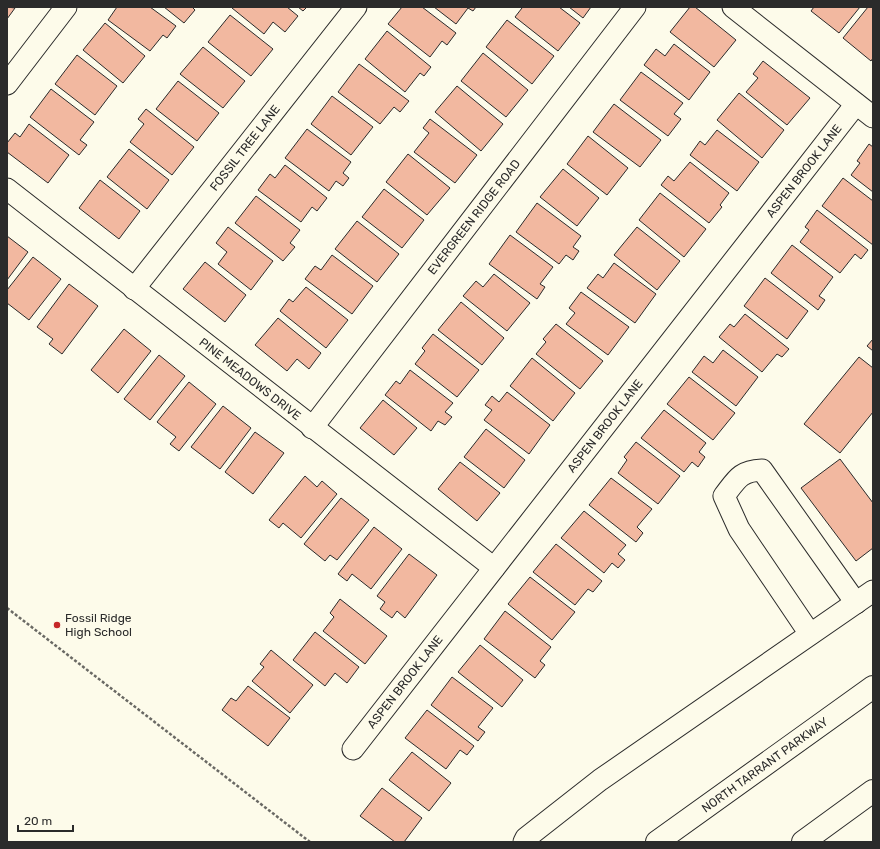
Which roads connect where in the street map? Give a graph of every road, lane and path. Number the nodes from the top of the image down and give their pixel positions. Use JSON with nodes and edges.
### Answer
{"nodes":[{"id":1,"x":66,"y":7,"type":"edge"},
{"id":2,"x":356,"y":7,"type":"edge"},
{"id":3,"x":636,"y":7,"type":"edge"},
{"id":4,"x":733,"y":7,"type":"edge"},
{"id":5,"x":7,"y":84,"type":"edge"},
{"id":6,"x":856,"y":104,"type":"junction"},
{"id":7,"x":873,"y":117,"type":"edge"},
{"id":8,"x":7,"y":189,"type":"edge"},
{"id":9,"x":134,"y":289,"type":"junction"},
{"id":10,"x":312,"y":428,"type":"junction"},
{"id":11,"x":494,"y":568,"type":"junction"},
{"id":12,"x":868,"y":597,"type":"edge"},
{"id":13,"x":7,"y":608,"type":"edge"},
{"id":14,"x":810,"y":634,"type":"junction"},
{"id":15,"x":873,"y":688,"type":"edge"},
{"id":16,"x":353,"y":748,"type":"dead end"},
{"id":17,"x":873,"y":791,"type":"edge"},
{"id":18,"x":310,"y":842,"type":"edge"},
{"id":19,"x":524,"y":842,"type":"edge"},
{"id":20,"x":657,"y":842,"type":"edge"},
{"id":21,"x":803,"y":842,"type":"edge"}],
"edges":[{"from":1,"to":5,"type":"street"},
{"from":2,"to":9,"type":"street","name":"FOSSIL TREE LANE"},
{"from":3,"to":10,"type":"street","name":"EVERGREEN RIDGE ROAD"},
{"from":4,"to":6,"type":"street"},
{"from":6,"to":7,"type":"street"},
{"from":6,"to":11,"type":"street","name":"ASPEN BROOK LANE"},
{"from":8,"to":9,"type":"street","name":"PINE MEADOWS DRIVE"},
{"from":9,"to":10,"type":"street","name":"PINE MEADOWS DRIVE"},
{"from":10,"to":11,"type":"street","name":"PINE MEADOWS DRIVE"},
{"from":11,"to":16,"type":"street","name":"ASPEN BROOK LANE"},
{"from":12,"to":14,"type":"street"},
{"from":12,"to":14,"type":"street"},
{"from":13,"to":18,"type":"path"},
{"from":14,"to":19,"type":"street"},
{"from":15,"to":20,"type":"main road","name":"NORTH TARRANT PARKWAY"},
{"from":17,"to":21,"type":"main road"}]}
